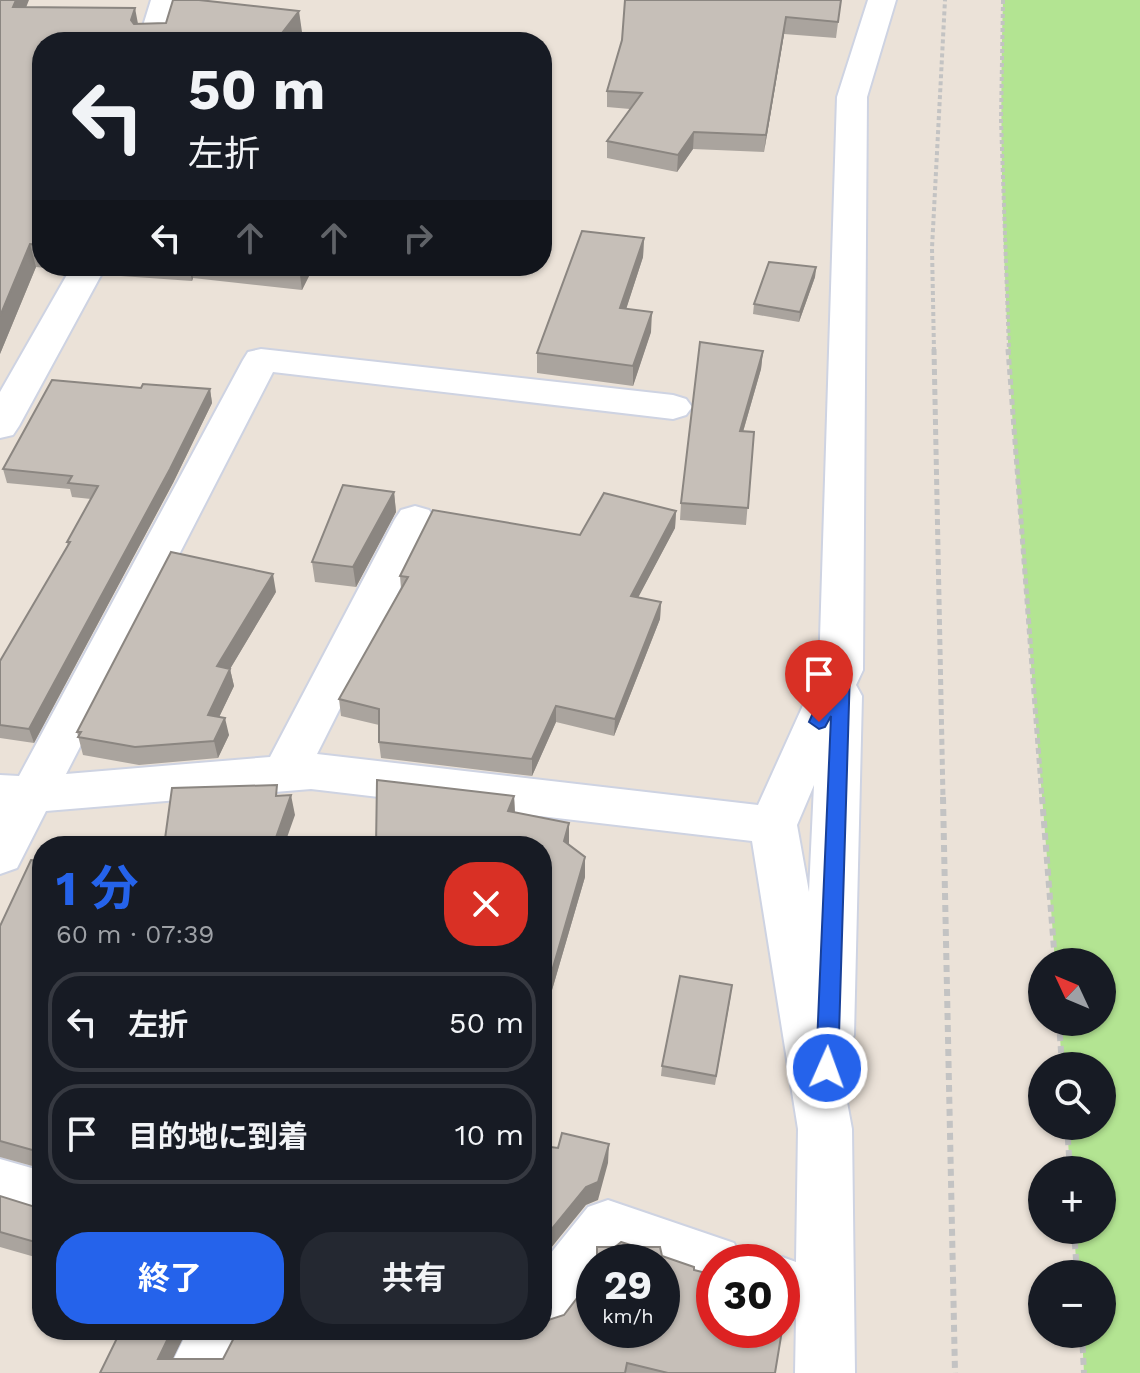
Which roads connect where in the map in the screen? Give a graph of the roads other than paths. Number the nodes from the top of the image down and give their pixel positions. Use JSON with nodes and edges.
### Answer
{"nodes":[{"id":1,"x":165,"y":0,"type":"edge"},
{"id":2,"x":882,"y":0,"type":"edge"},
{"id":3,"x":156,"y":32,"type":"edge"},
{"id":4,"x":83,"y":276,"type":"edge"},
{"id":5,"x":673,"y":407,"type":"dead end"},
{"id":6,"x":0,"y":426,"type":"edge"},
{"id":7,"x":415,"y":519,"type":"dead end"},
{"id":8,"x":841,"y":670,"type":"junction"},
{"id":9,"x":284,"y":774,"type":"junction"},
{"id":10,"x":14,"y":793,"type":"edge"},
{"id":11,"x":773,"y":825,"type":"junction"},
{"id":12,"x":0,"y":855,"type":"edge"},
{"id":13,"x":825,"y":1129,"type":"junction"},
{"id":14,"x":0,"y":1184,"type":"edge"},
{"id":15,"x":32,"y":1194,"type":"edge"},
{"id":16,"x":696,"y":1256,"type":"edge"},
{"id":17,"x":804,"y":1292,"type":"edge"},
{"id":18,"x":552,"y":1296,"type":"edge"},
{"id":19,"x":215,"y":1340,"type":"edge"},
{"id":20,"x":197,"y":1373,"type":"edge"},
{"id":21,"x":825,"y":1373,"type":"edge"}],
"edges":[{"from":1,"to":3,"type":"street"},
{"from":2,"to":8,"type":"street"},
{"from":4,"to":6,"type":"street"},
{"from":5,"to":10,"type":"street"},
{"from":7,"to":9,"type":"street"},
{"from":8,"to":11,"type":"street"},
{"from":8,"to":13,"type":"street"},
{"from":9,"to":10,"type":"street"},
{"from":9,"to":11,"type":"street"},
{"from":10,"to":12,"type":"street"},
{"from":11,"to":13,"type":"street"},
{"from":13,"to":17,"type":"street"},
{"from":14,"to":15,"type":"street"},
{"from":16,"to":18,"type":"street"},
{"from":17,"to":21,"type":"street"},
{"from":19,"to":20,"type":"street"}]}
